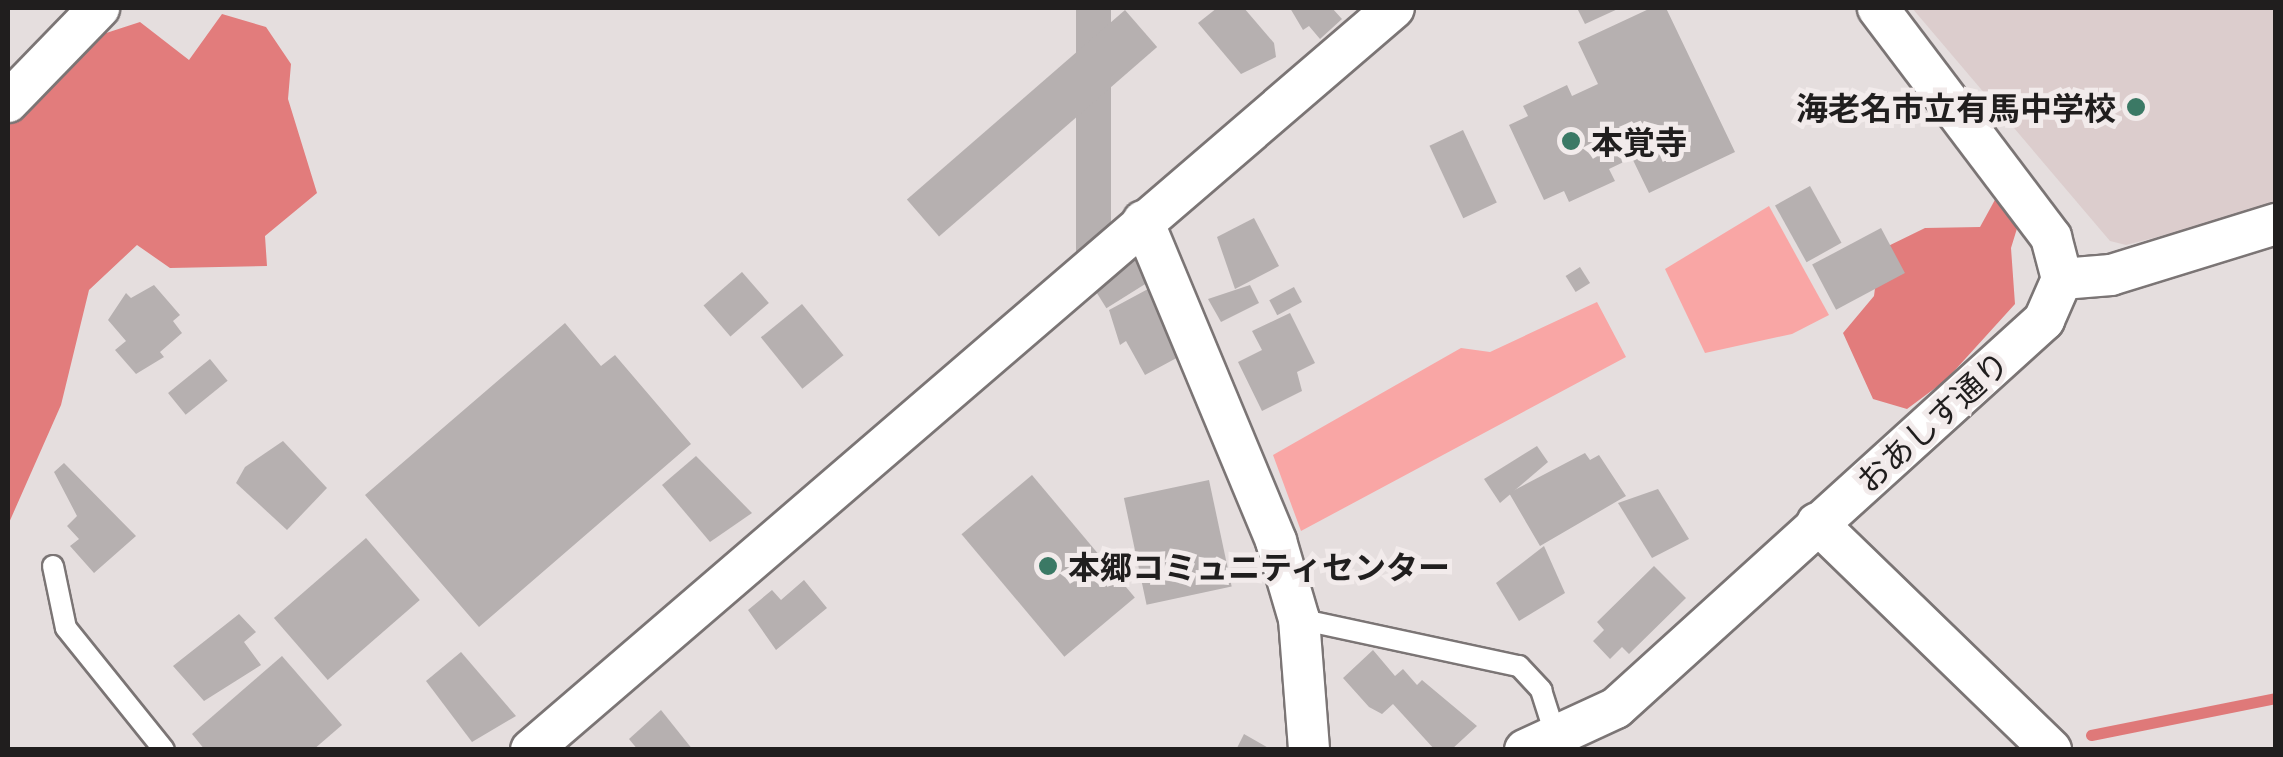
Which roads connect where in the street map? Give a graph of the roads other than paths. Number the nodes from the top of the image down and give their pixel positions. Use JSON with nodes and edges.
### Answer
{"nodes":[{"id":1,"x":99,"y":8,"type":"edge"},
{"id":2,"x":1394,"y":8,"type":"edge"},
{"id":3,"x":1878,"y":8,"type":"edge"},
{"id":4,"x":8,"y":102,"type":"edge"},
{"id":5,"x":1143,"y":222,"type":"junction"},
{"id":6,"x":2276,"y":224,"type":"edge"},
{"id":7,"x":2062,"y":279,"type":"junction"},
{"id":8,"x":1817,"y":523,"type":"junction"},
{"id":9,"x":53,"y":566,"type":"dead end"},
{"id":10,"x":1299,"y":619,"type":"junction"},
{"id":11,"x":1541,"y":743,"type":"edge"},
{"id":12,"x":164,"y":750,"type":"edge"},
{"id":13,"x":530,"y":750,"type":"edge"},
{"id":14,"x":1308,"y":750,"type":"edge"},
{"id":15,"x":2050,"y":750,"type":"edge"}],
"edges":[{"from":1,"to":4,"type":"street"},
{"from":2,"to":5,"type":"street"},
{"from":3,"to":7,"type":"street"},
{"from":5,"to":10,"type":"street"},
{"from":5,"to":13,"type":"street"},
{"from":6,"to":7,"type":"street"},
{"from":7,"to":8,"type":"street","name":"おあしす通り"},
{"from":8,"to":11,"type":"street","name":"おあしす通り"},
{"from":8,"to":15,"type":"street"},
{"from":9,"to":12,"type":"lane"},
{"from":10,"to":11,"type":"lane"},
{"from":10,"to":14,"type":"street"}]}
